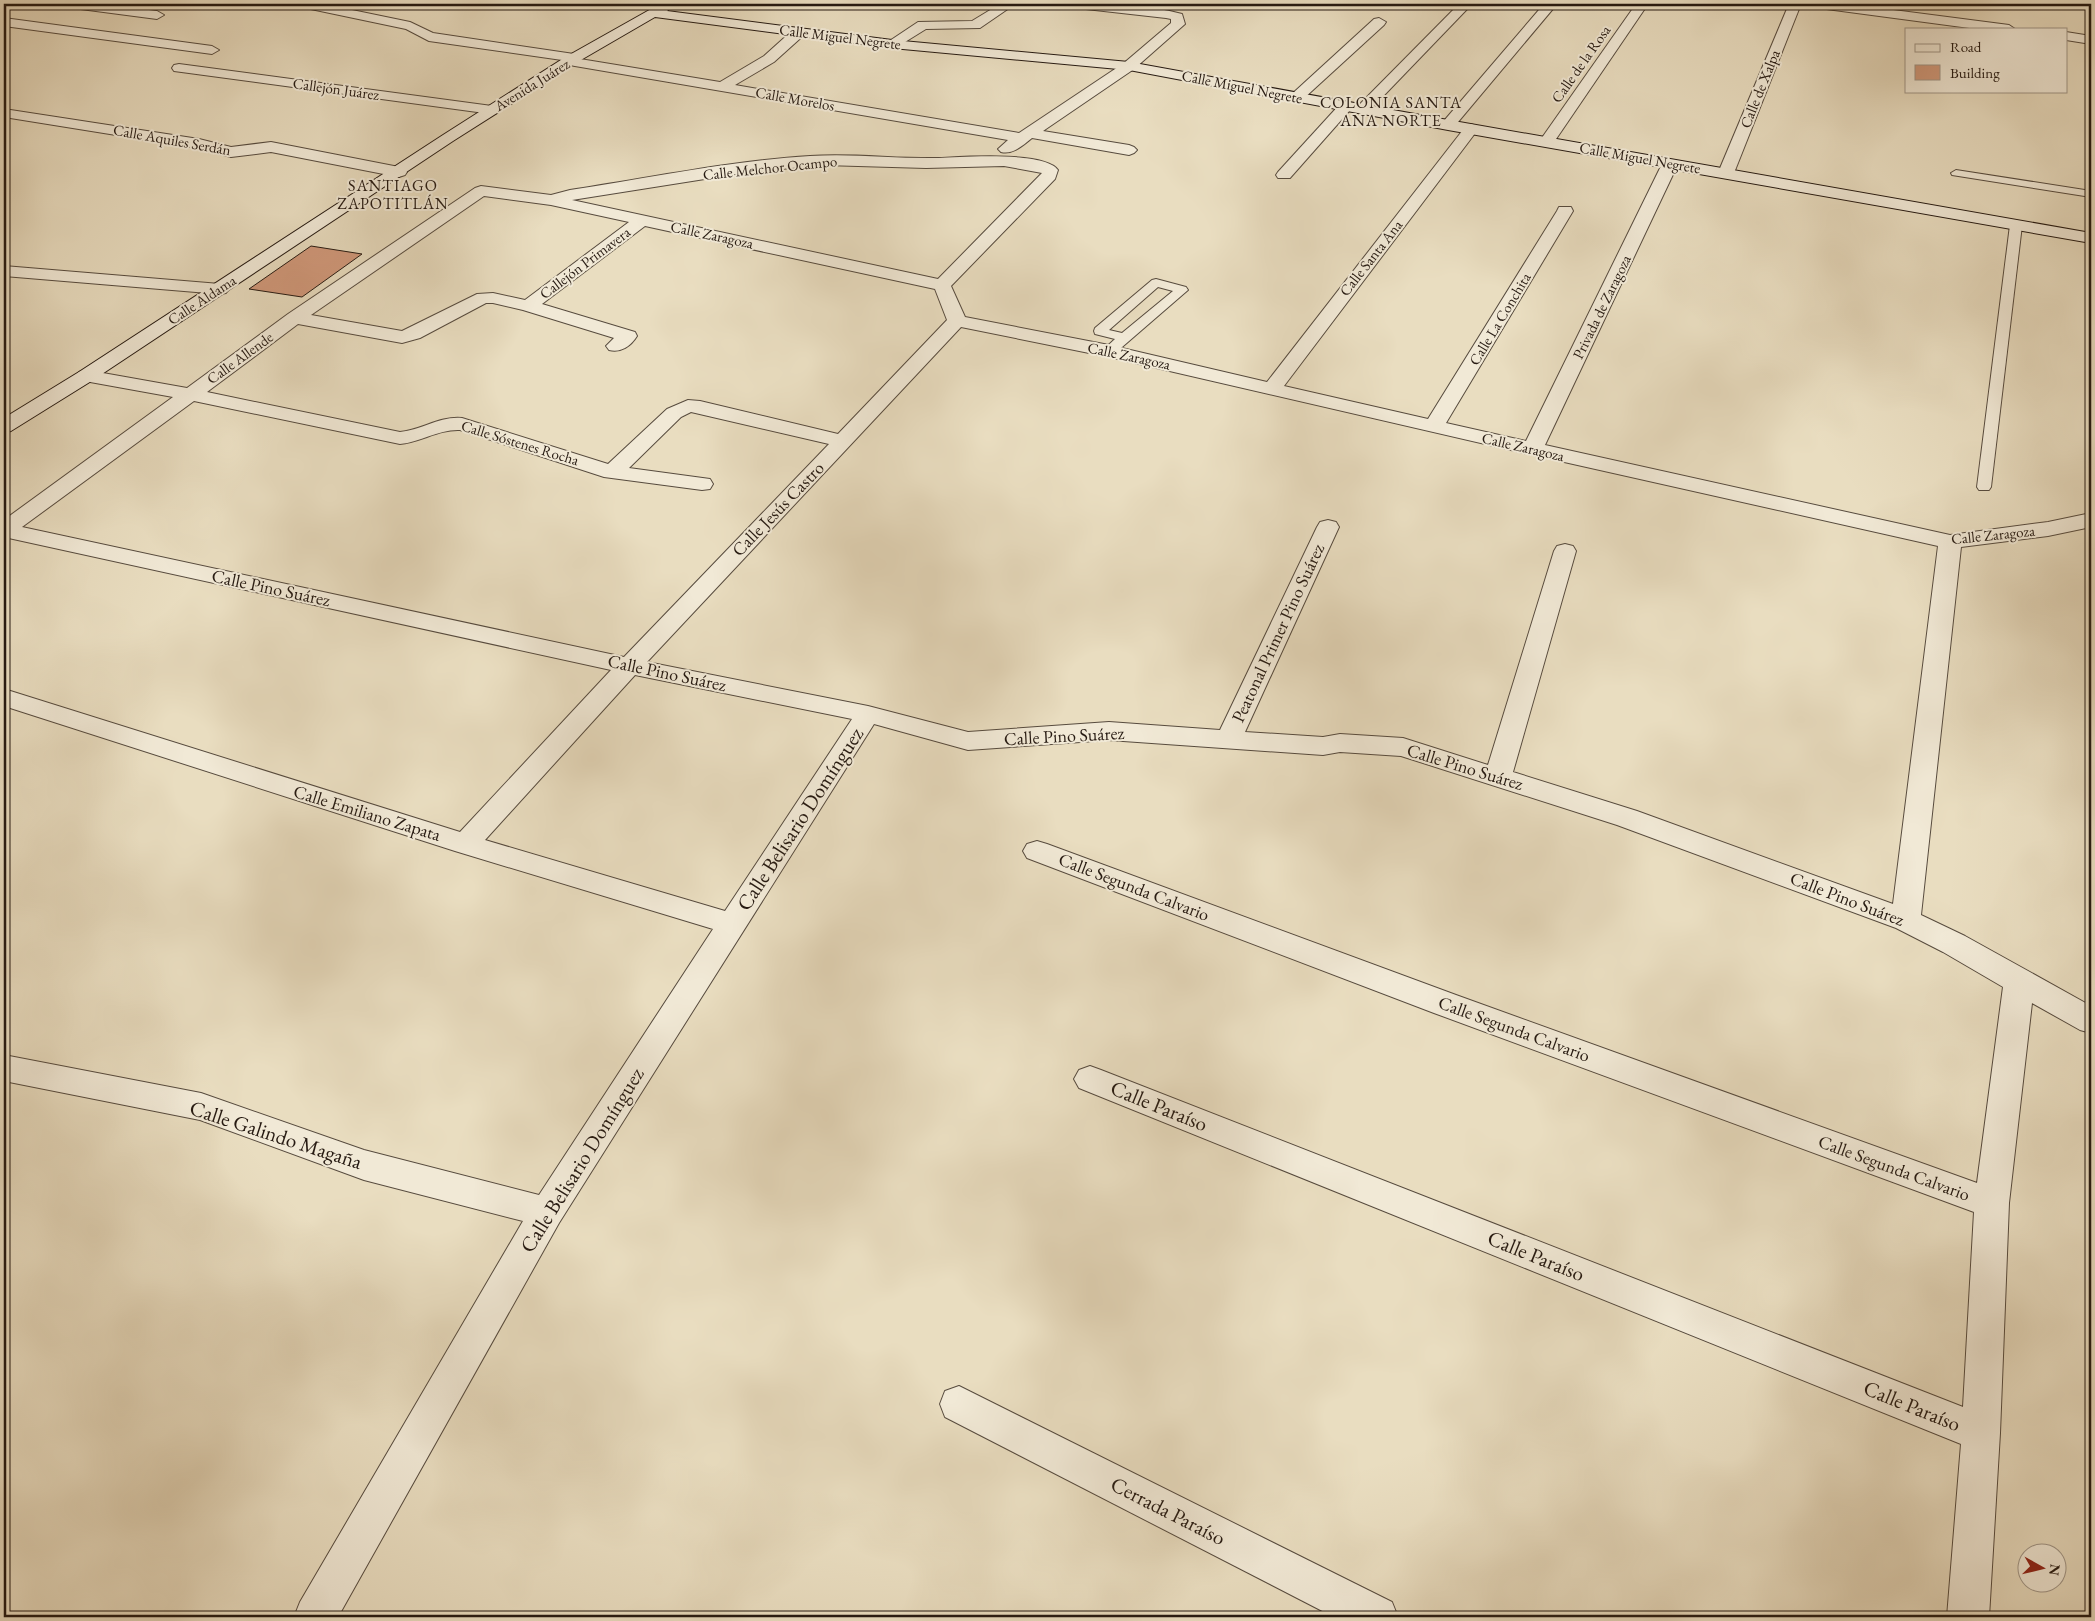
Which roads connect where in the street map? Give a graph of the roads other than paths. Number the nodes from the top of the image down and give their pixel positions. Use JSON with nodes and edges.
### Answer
{"nodes":[{"id":1,"x":73,"y":4,"type":"edge"},
{"id":2,"x":306,"y":4,"type":"edge"},
{"id":3,"x":670,"y":4,"type":"edge"},
{"id":4,"x":1009,"y":4,"type":"edge"},
{"id":5,"x":1076,"y":4,"type":"edge"},
{"id":6,"x":1466,"y":4,"type":"edge"},
{"id":7,"x":1551,"y":4,"type":"edge"},
{"id":8,"x":1642,"y":4,"type":"edge"},
{"id":9,"x":1795,"y":4,"type":"edge"},
{"id":10,"x":1819,"y":4,"type":"edge"},
{"id":11,"x":654,"y":13,"type":"junction"},
{"id":12,"x":157,"y":15,"type":"dead end"},
{"id":13,"x":4,"y":22,"type":"edge"},
{"id":14,"x":1379,"y":22,"type":"dead end"},
{"id":15,"x":2001,"y":28,"type":"edge"},
{"id":16,"x":799,"y":32,"type":"junction"},
{"id":17,"x":2068,"y":36,"type":"edge"},
{"id":18,"x":2091,"y":40,"type":"edge"},
{"id":19,"x":892,"y":44,"type":"junction"},
{"id":20,"x":212,"y":50,"type":"dead end"},
{"id":21,"x":572,"y":60,"type":"junction"},
{"id":22,"x":1130,"y":66,"type":"junction"},
{"id":23,"x":180,"y":68,"type":"dead end"},
{"id":24,"x":722,"y":87,"type":"junction"},
{"id":25,"x":1297,"y":97,"type":"junction"},
{"id":26,"x":1346,"y":106,"type":"junction"},
{"id":27,"x":492,"y":110,"type":"junction"},
{"id":28,"x":1363,"y":110,"type":"junction"},
{"id":29,"x":4,"y":112,"type":"edge"},
{"id":30,"x":1448,"y":125,"type":"junction"},
{"id":31,"x":1471,"y":128,"type":"junction"},
{"id":32,"x":1025,"y":136,"type":"junction"},
{"id":33,"x":1547,"y":142,"type":"junction"},
{"id":34,"x":1129,"y":150,"type":"dead end"},
{"id":35,"x":991,"y":160,"type":"junction"},
{"id":36,"x":1670,"y":164,"type":"junction"},
{"id":37,"x":398,"y":172,"type":"junction"},
{"id":38,"x":1956,"y":173,"type":"dead end"},
{"id":39,"x":1726,"y":174,"type":"junction"},
{"id":40,"x":1284,"y":175,"type":"dead end"},
{"id":41,"x":481,"y":192,"type":"joint"},
{"id":42,"x":2091,"y":194,"type":"edge"},
{"id":43,"x":551,"y":200,"type":"junction"},
{"id":44,"x":1565,"y":211,"type":"dead end"},
{"id":45,"x":642,"y":220,"type":"junction"},
{"id":46,"x":2016,"y":225,"type":"junction"},
{"id":47,"x":2091,"y":238,"type":"edge"},
{"id":48,"x":4,"y":271,"type":"edge"},
{"id":49,"x":942,"y":285,"type":"junction"},
{"id":50,"x":220,"y":288,"type":"junction"},
{"id":51,"x":528,"y":306,"type":"junction"},
{"id":52,"x":295,"y":318,"type":"junction"},
{"id":53,"x":957,"y":321,"type":"junction"},
{"id":54,"x":1125,"y":338,"type":"junction"},
{"id":55,"x":616,"y":346,"type":"dead end"},
{"id":56,"x":1109,"y":351,"type":"junction"},
{"id":57,"x":86,"y":376,"type":"junction"},
{"id":58,"x":1272,"y":388,"type":"junction"},
{"id":59,"x":189,"y":394,"type":"junction"},
{"id":60,"x":4,"y":426,"type":"edge"},
{"id":61,"x":1434,"y":426,"type":"junction"},
{"id":62,"x":844,"y":441,"type":"junction"},
{"id":63,"x":1533,"y":449,"type":"junction"},
{"id":64,"x":612,"y":472,"type":"junction"},
{"id":65,"x":702,"y":484,"type":"dead end"},
{"id":66,"x":1984,"y":487,"type":"dead end"},
{"id":67,"x":2091,"y":520,"type":"edge"},
{"id":68,"x":1328,"y":527,"type":"dead end"},
{"id":69,"x":4,"y":530,"type":"edge"},
{"id":70,"x":1950,"y":542,"type":"junction"},
{"id":71,"x":1565,"y":551,"type":"dead end"},
{"id":72,"x":629,"y":666,"type":"junction"},
{"id":73,"x":4,"y":697,"type":"edge"},
{"id":74,"x":868,"y":714,"type":"junction"},
{"id":75,"x":1228,"y":740,"type":"junction"},
{"id":76,"x":1498,"y":777,"type":"junction"},
{"id":77,"x":466,"y":844,"type":"junction"},
{"id":78,"x":1037,"y":851,"type":"dead end"},
{"id":79,"x":1906,"y":920,"type":"junction"},
{"id":80,"x":732,"y":924,"type":"junction"},
{"id":81,"x":2019,"y":982,"type":"junction"},
{"id":82,"x":2091,"y":1021,"type":"edge"},
{"id":83,"x":4,"y":1068,"type":"edge"},
{"id":84,"x":1090,"y":1079,"type":"dead end"},
{"id":85,"x":1992,"y":1204,"type":"junction"},
{"id":86,"x":547,"y":1212,"type":"junction"},
{"id":87,"x":959,"y":1404,"type":"dead end"},
{"id":88,"x":1981,"y":1433,"type":"junction"},
{"id":89,"x":315,"y":1617,"type":"edge"},
{"id":90,"x":1377,"y":1617,"type":"edge"},
{"id":91,"x":1968,"y":1617,"type":"edge"}],
"edges":[{"from":1,"to":12,"type":"street"},
{"from":2,"to":21,"type":"street","name":"Calle Morelos"},
{"from":3,"to":11,"type":"street","name":"Avenida Juárez"},
{"from":4,"to":19,"type":"street"},
{"from":5,"to":22,"type":"street"},
{"from":6,"to":28,"type":"street"},
{"from":7,"to":30,"type":"street"},
{"from":8,"to":33,"type":"street","name":"Calle de la Rosa"},
{"from":9,"to":39,"type":"street","name":"Calle de Xalpa"},
{"from":10,"to":15,"type":"street"},
{"from":11,"to":16,"type":"street","name":"Calle Miguel Negrete"},
{"from":11,"to":21,"type":"street","name":"Avenida Juárez"},
{"from":13,"to":20,"type":"street"},
{"from":14,"to":25,"type":"street"},
{"from":16,"to":19,"type":"street","name":"Calle Miguel Negrete"},
{"from":16,"to":24,"type":"street"},
{"from":17,"to":18,"type":"street"},
{"from":19,"to":22,"type":"street","name":"Calle Miguel Negrete"},
{"from":21,"to":24,"type":"street","name":"Calle Morelos"},
{"from":21,"to":27,"type":"street","name":"Avenida Juárez"},
{"from":22,"to":25,"type":"street","name":"Calle Miguel Negrete"},
{"from":22,"to":32,"type":"street"},
{"from":23,"to":27,"type":"street","name":"Callejón Juárez"},
{"from":24,"to":32,"type":"street","name":"Calle Morelos"},
{"from":25,"to":26,"type":"street","name":"Calle Miguel Negrete"},
{"from":26,"to":28,"type":"street","name":"Calle Miguel Negrete"},
{"from":26,"to":40,"type":"street"},
{"from":27,"to":37,"type":"street","name":"Avenida Juárez"},
{"from":28,"to":30,"type":"street","name":"Calle Miguel Negrete"},
{"from":29,"to":37,"type":"street","name":"Calle Aquiles Serdán"},
{"from":30,"to":31,"type":"street","name":"Calle Miguel Negrete"},
{"from":31,"to":33,"type":"street","name":"Calle Miguel Negrete"},
{"from":31,"to":58,"type":"street","name":"Calle Santa Ana"},
{"from":32,"to":34,"type":"street","name":"Calle Morelos"},
{"from":32,"to":35,"type":"street"},
{"from":33,"to":36,"type":"street","name":"Calle Miguel Negrete"},
{"from":35,"to":43,"type":"street","name":"Calle Melchor Ocampo"},
{"from":35,"to":49,"type":"street","name":"Calle Melchor Ocampo"},
{"from":36,"to":39,"type":"street","name":"Calle Miguel Negrete"},
{"from":36,"to":63,"type":"street","name":"Privada de Zaragoza"},
{"from":37,"to":50,"type":"street","name":"Calle Aldama"},
{"from":38,"to":42,"type":"lane"},
{"from":39,"to":46,"type":"street","name":"Calle Miguel Negrete"},
{"from":41,"to":43,"type":"street","name":"Calle Zaragoza"},
{"from":41,"to":52,"type":"street","name":"Calle Allende"},
{"from":43,"to":45,"type":"street","name":"Calle Zaragoza"},
{"from":44,"to":61,"type":"street","name":"Calle La Conchita"},
{"from":45,"to":49,"type":"street","name":"Calle Zaragoza"},
{"from":45,"to":51,"type":"street","name":"Callejón Primavera"},
{"from":46,"to":47,"type":"street","name":"Calle Miguel Negrete"},
{"from":46,"to":66,"type":"lane"},
{"from":48,"to":50,"type":"street"},
{"from":49,"to":53,"type":"street"},
{"from":50,"to":57,"type":"street","name":"Calle Aldama"},
{"from":51,"to":52,"type":"street","name":"Callejón Primavera"},
{"from":51,"to":55,"type":"street","name":"Callejón Primavera"},
{"from":52,"to":59,"type":"street","name":"Calle Allende"},
{"from":53,"to":56,"type":"street","name":"Calle Zaragoza"},
{"from":53,"to":62,"type":"street","name":"Calle Jesús Castro"},
{"from":54,"to":54,"type":"lane"},
{"from":54,"to":56,"type":"lane"},
{"from":56,"to":58,"type":"street","name":"Calle Zaragoza"},
{"from":57,"to":59,"type":"street","name":"Calle Sóstenes Rocha"},
{"from":57,"to":60,"type":"street","name":"Calle Aldama"},
{"from":58,"to":61,"type":"street","name":"Calle Zaragoza"},
{"from":59,"to":64,"type":"street","name":"Calle Sóstenes Rocha"},
{"from":59,"to":69,"type":"street","name":"Calle Allende"},
{"from":61,"to":63,"type":"street","name":"Calle Zaragoza"},
{"from":62,"to":64,"type":"street"},
{"from":62,"to":72,"type":"street","name":"Calle Jesús Castro"},
{"from":63,"to":70,"type":"street","name":"Calle Zaragoza"},
{"from":64,"to":65,"type":"street","name":"Calle Sóstenes Rocha"},
{"from":67,"to":70,"type":"street","name":"Calle Zaragoza"},
{"from":68,"to":75,"type":"street","name":"Peatonal Primer Pino Suárez"},
{"from":69,"to":72,"type":"street","name":"Calle Pino Suárez"},
{"from":70,"to":79,"type":"street"},
{"from":71,"to":76,"type":"street"},
{"from":72,"to":74,"type":"street","name":"Calle Pino Suárez"},
{"from":72,"to":77,"type":"street","name":"Calle Jesús Castro"},
{"from":73,"to":77,"type":"street","name":"Calle Emiliano Zapata"},
{"from":74,"to":75,"type":"street","name":"Calle Pino Suárez"},
{"from":74,"to":80,"type":"street","name":"Calle Belisario Domínguez"},
{"from":75,"to":76,"type":"street","name":"Calle Pino Suárez"},
{"from":76,"to":79,"type":"street","name":"Calle Pino Suárez"},
{"from":77,"to":80,"type":"street","name":"Calle Emiliano Zapata"},
{"from":78,"to":85,"type":"street","name":"Calle Segunda Calvario"},
{"from":79,"to":81,"type":"street","name":"Calle Pino Suárez"},
{"from":80,"to":86,"type":"street","name":"Calle Belisario Domínguez"},
{"from":81,"to":82,"type":"street","name":"Calle Pino Suárez"},
{"from":81,"to":85,"type":"street"},
{"from":83,"to":86,"type":"street","name":"Calle Galindo Magaña"},
{"from":84,"to":88,"type":"street","name":"Calle Paraíso"},
{"from":85,"to":88,"type":"street"},
{"from":86,"to":89,"type":"street","name":"Calle Belisario Domínguez"},
{"from":87,"to":90,"type":"street","name":"Cerrada Paraíso"},
{"from":88,"to":91,"type":"street"}]}
